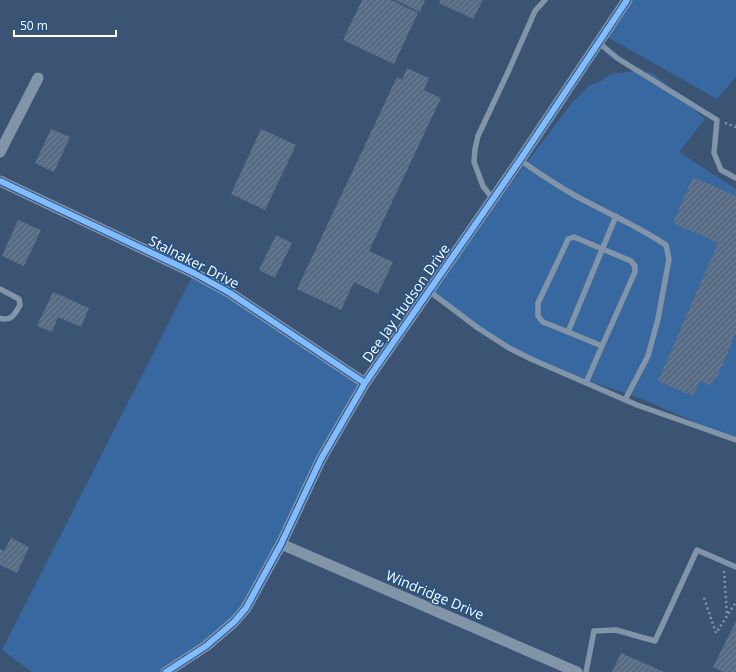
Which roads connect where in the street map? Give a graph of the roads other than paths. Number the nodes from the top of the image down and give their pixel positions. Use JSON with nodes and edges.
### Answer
{"nodes":[{"id":1,"x":546,"y":0,"type":"edge"},
{"id":2,"x":626,"y":0,"type":"edge"},
{"id":3,"x":598,"y":42,"type":"junction"},
{"id":4,"x":38,"y":78,"type":"dead end"},
{"id":5,"x":0,"y":152,"type":"edge"},
{"id":6,"x":520,"y":160,"type":"junction"},
{"id":7,"x":736,"y":178,"type":"edge"},
{"id":8,"x":0,"y":182,"type":"edge"},
{"id":9,"x":492,"y":198,"type":"junction"},
{"id":10,"x":616,"y":216,"type":"junction"},
{"id":11,"x":603,"y":248,"type":"junction"},
{"id":12,"x":0,"y":289,"type":"edge"},
{"id":13,"x":429,"y":291,"type":"junction"},
{"id":14,"x":0,"y":318,"type":"edge"},
{"id":15,"x":568,"y":332,"type":"junction"},
{"id":16,"x":602,"y":346,"type":"junction"},
{"id":17,"x":365,"y":383,"type":"junction"},
{"id":18,"x":586,"y":383,"type":"junction"},
{"id":19,"x":625,"y":400,"type":"junction"},
{"id":20,"x":736,"y":440,"type":"edge"},
{"id":21,"x":280,"y":544,"type":"junction"},
{"id":22,"x":736,"y":566,"type":"edge"},
{"id":23,"x":166,"y":672,"type":"edge"},
{"id":24,"x":577,"y":672,"type":"edge"},
{"id":25,"x":586,"y":672,"type":"edge"}],
"edges":[{"from":1,"to":9,"type":"lane"},
{"from":2,"to":3,"type":"street","name":"Dee Jay Hudson Drive"},
{"from":3,"to":6,"type":"street","name":"Dee Jay Hudson Drive"},
{"from":3,"to":7,"type":"lane"},
{"from":4,"to":5,"type":"street"},
{"from":6,"to":9,"type":"street","name":"Dee Jay Hudson Drive"},
{"from":6,"to":10,"type":"lane"},
{"from":8,"to":17,"type":"street","name":"Stalnaker Drive"},
{"from":9,"to":13,"type":"street","name":"Dee Jay Hudson Drive"},
{"from":10,"to":11,"type":"lane"},
{"from":10,"to":19,"type":"lane"},
{"from":11,"to":15,"type":"lane"},
{"from":11,"to":15,"type":"lane"},
{"from":11,"to":16,"type":"lane"},
{"from":12,"to":14,"type":"lane"},
{"from":13,"to":17,"type":"street","name":"Dee Jay Hudson Drive"},
{"from":13,"to":18,"type":"lane"},
{"from":15,"to":16,"type":"lane"},
{"from":16,"to":18,"type":"lane"},
{"from":17,"to":21,"type":"street","name":"Dee Jay Hudson Drive"},
{"from":18,"to":19,"type":"lane"},
{"from":19,"to":20,"type":"lane"},
{"from":21,"to":23,"type":"street","name":"Dee Jay Hudson Drive"},
{"from":21,"to":24,"type":"street","name":"Windridge Drive"},
{"from":22,"to":25,"type":"lane"}]}
